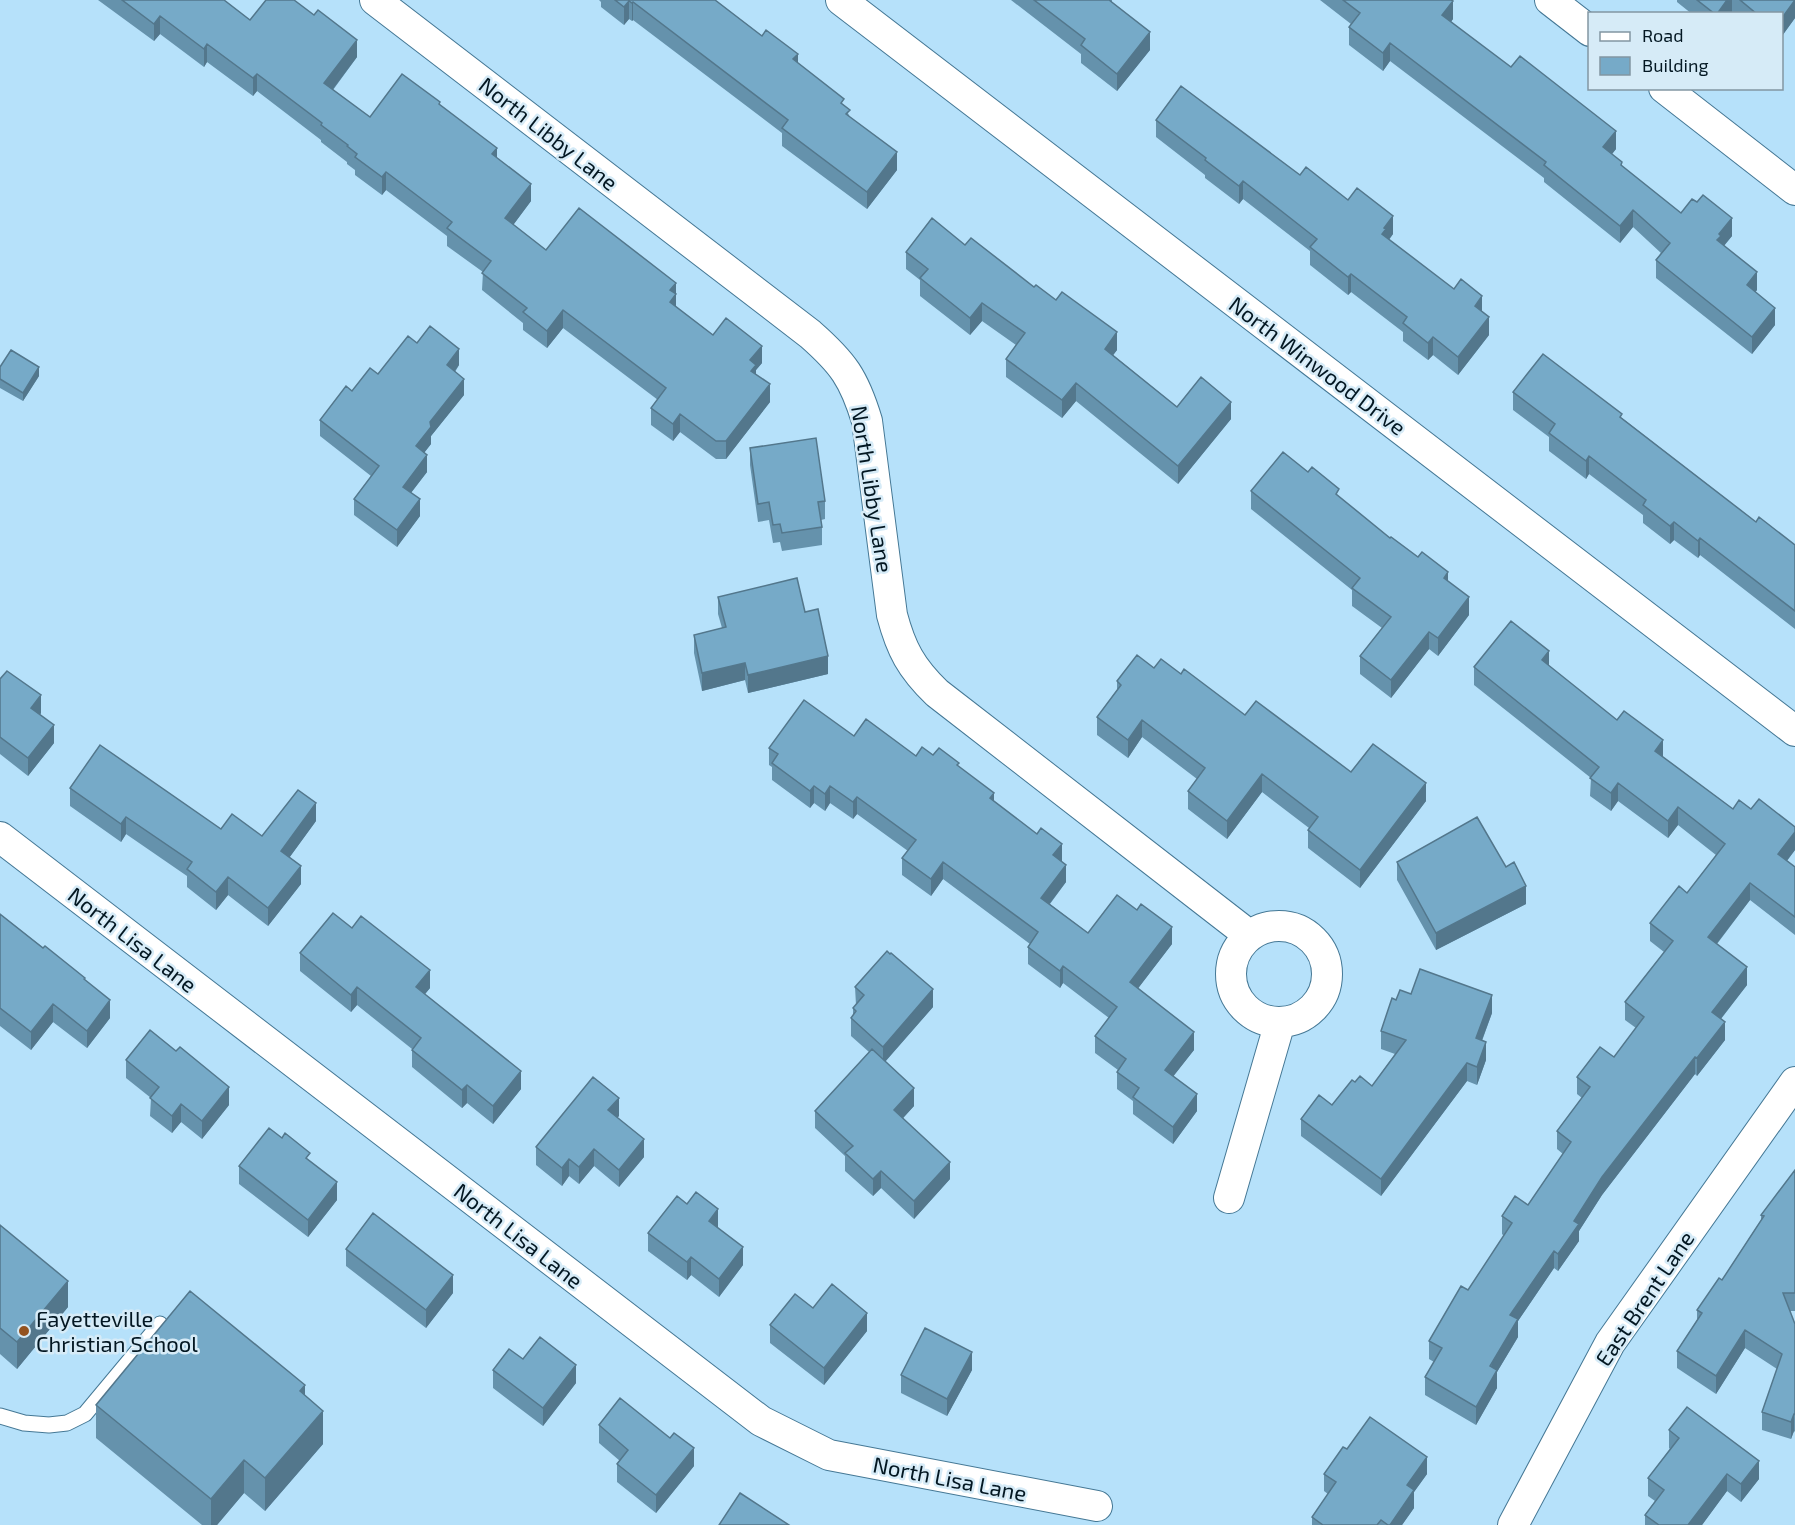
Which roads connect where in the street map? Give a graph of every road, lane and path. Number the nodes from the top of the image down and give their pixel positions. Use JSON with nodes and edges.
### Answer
{"nodes":[{"id":1,"x":375,"y":0,"type":"edge"},
{"id":2,"x":841,"y":0,"type":"edge"},
{"id":3,"x":1550,"y":0,"type":"edge"},
{"id":4,"x":1588,"y":29,"type":"edge"},
{"id":5,"x":1667,"y":90,"type":"edge"},
{"id":6,"x":1795,"y":190,"type":"edge"},
{"id":7,"x":1795,"y":731,"type":"edge"},
{"id":8,"x":0,"y":837,"type":"edge"},
{"id":9,"x":1249,"y":935,"type":"junction"},
{"id":10,"x":1280,"y":1022,"type":"junction"},
{"id":11,"x":1795,"y":1082,"type":"edge"},
{"id":12,"x":1229,"y":1198,"type":"dead end"},
{"id":13,"x":160,"y":1324,"type":"edge"},
{"id":14,"x":0,"y":1416,"type":"edge"},
{"id":15,"x":1097,"y":1506,"type":"dead end"},
{"id":16,"x":1513,"y":1525,"type":"edge"}],
"edges":[{"from":1,"to":9,"type":"street","name":"North Libby Lane"},
{"from":2,"to":7,"type":"street","name":"North Winwood Drive"},
{"from":3,"to":4,"type":"street"},
{"from":5,"to":6,"type":"street"},
{"from":8,"to":15,"type":"street","name":"North Lisa Lane"},
{"from":9,"to":10,"type":"street"},
{"from":9,"to":10,"type":"street"},
{"from":10,"to":12,"type":"street"},
{"from":11,"to":16,"type":"street","name":"East Brent Lane"},
{"from":13,"to":14,"type":"lane"}]}
